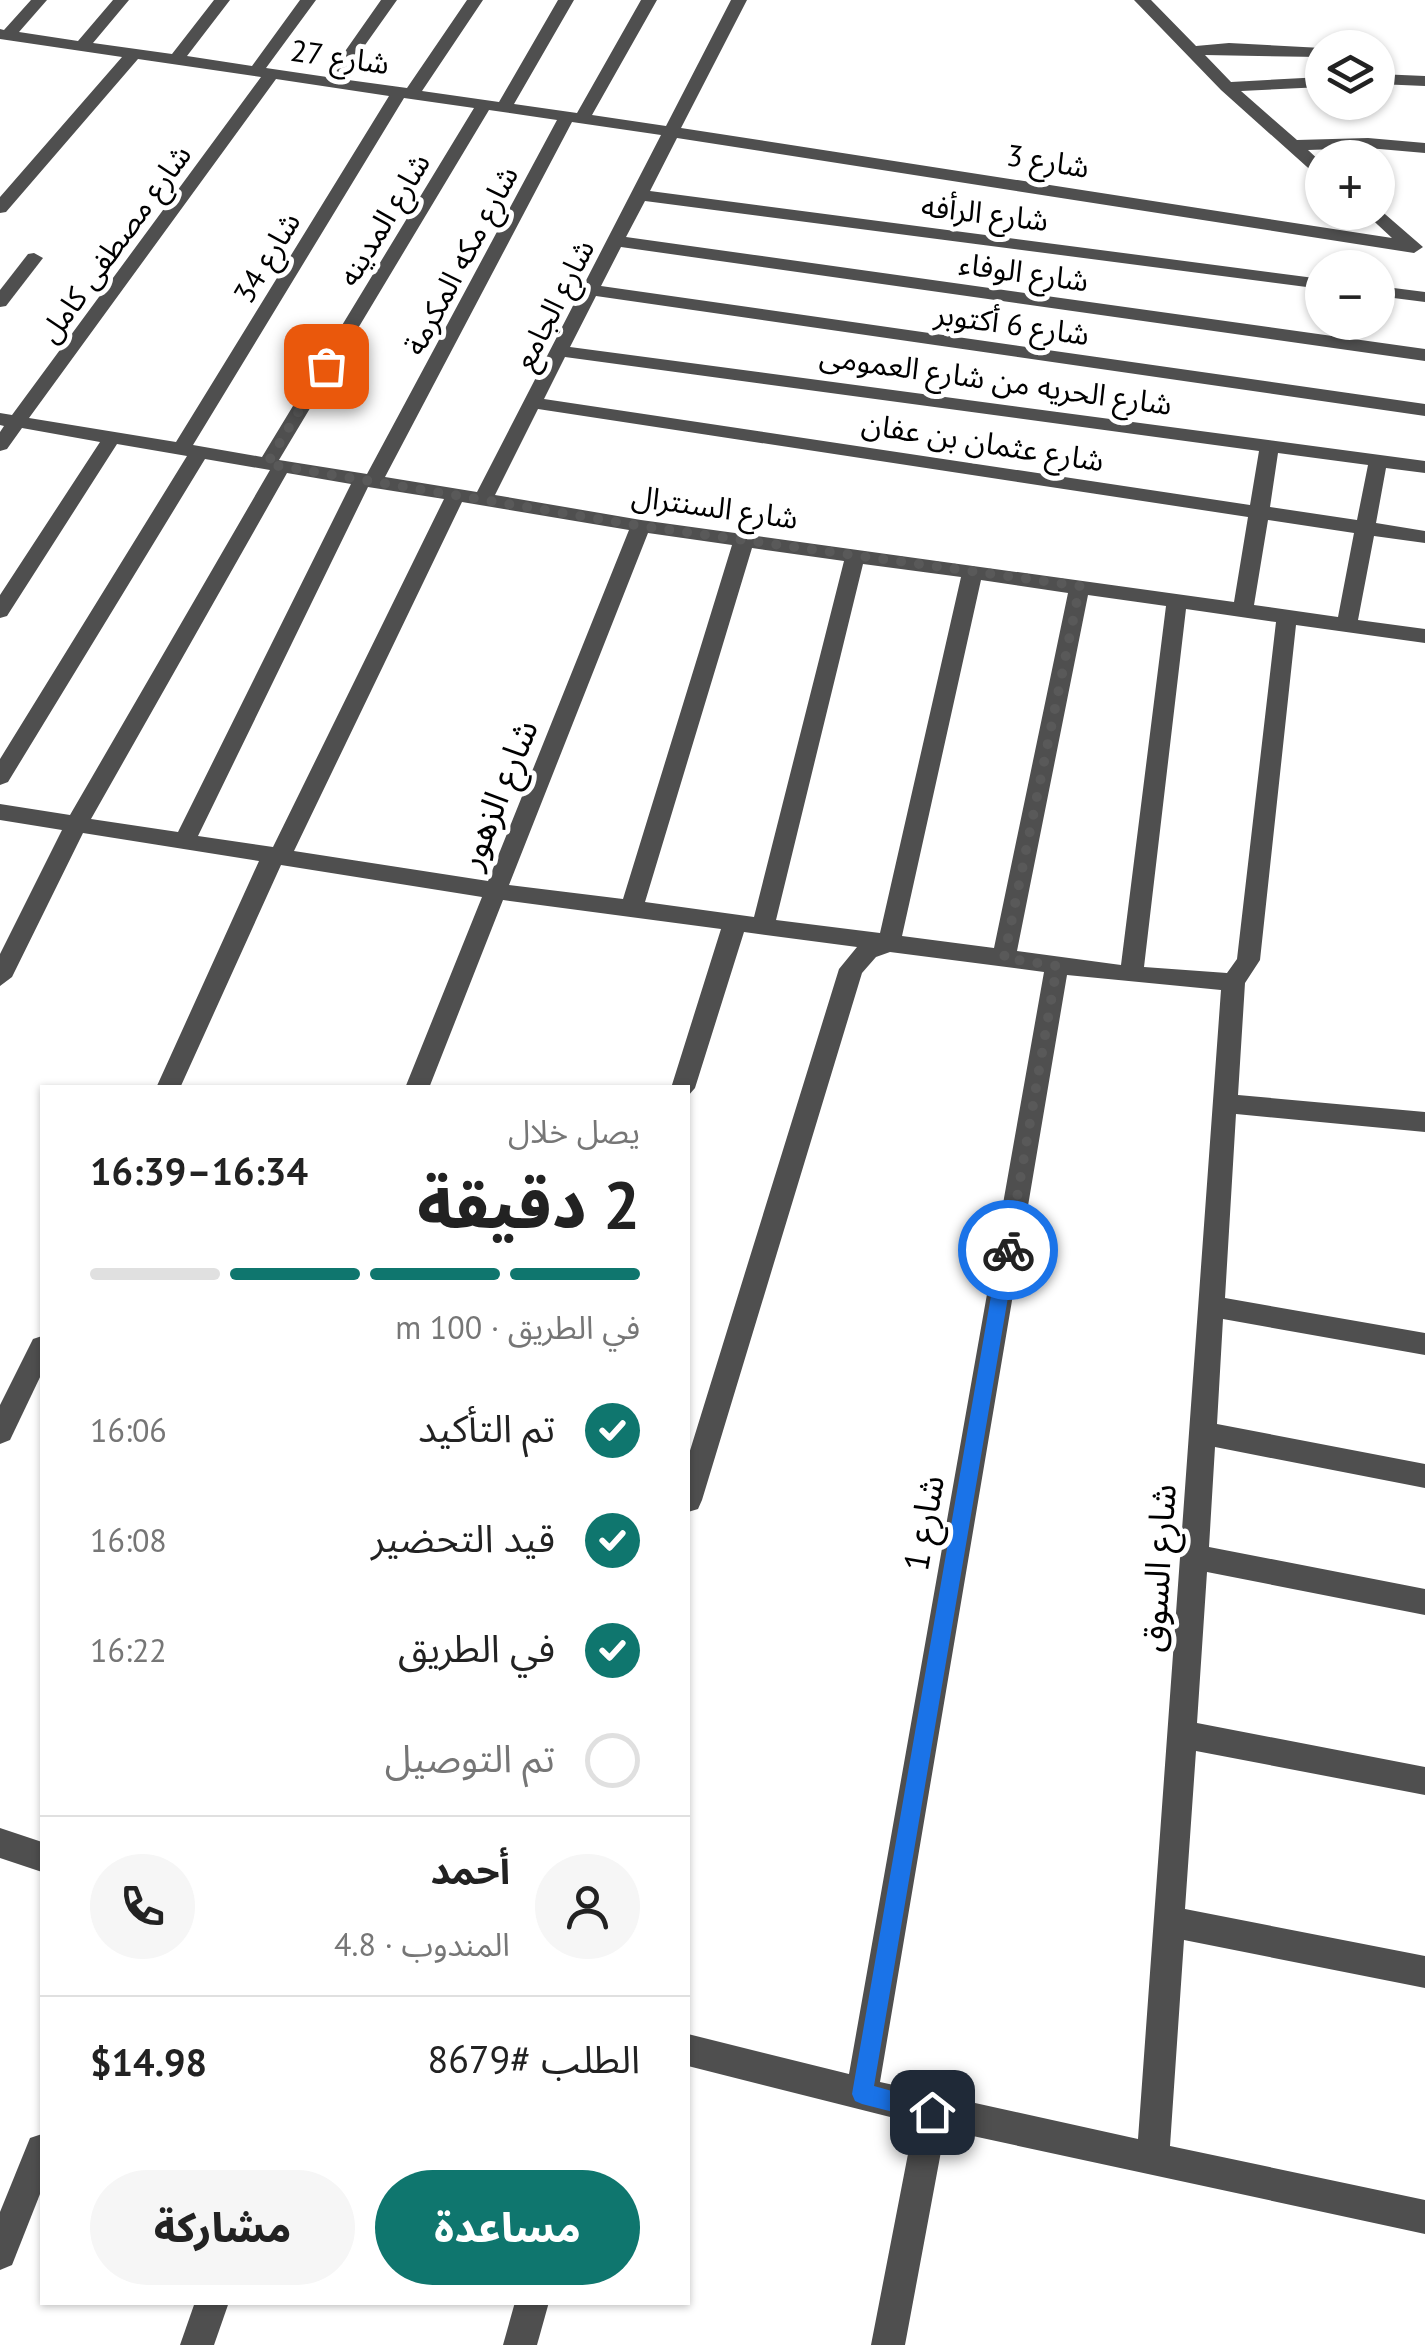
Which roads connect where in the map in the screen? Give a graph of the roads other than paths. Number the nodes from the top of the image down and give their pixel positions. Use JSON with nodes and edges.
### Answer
{"nodes":[{"id":1,"x":39,"y":0,"type":"edge"},
{"id":2,"x":121,"y":0,"type":"edge"},
{"id":3,"x":222,"y":0,"type":"edge"},
{"id":4,"x":308,"y":0,"type":"edge"},
{"id":5,"x":389,"y":0,"type":"edge"},
{"id":6,"x":476,"y":0,"type":"edge"},
{"id":7,"x":566,"y":0,"type":"edge"},
{"id":8,"x":650,"y":0,"type":"edge"},
{"id":9,"x":740,"y":0,"type":"edge"},
{"id":10,"x":1142,"y":0,"type":"edge"},
{"id":11,"x":4,"y":35,"type":"edge"},
{"id":12,"x":82,"y":46,"type":"junction"},
{"id":13,"x":1192,"y":52,"type":"junction"},
{"id":14,"x":1305,"y":52,"type":"edge"},
{"id":15,"x":134,"y":53,"type":"junction"},
{"id":16,"x":176,"y":60,"type":"junction"},
{"id":17,"x":264,"y":72,"type":"junction"},
{"id":18,"x":1395,"y":80,"type":"edge"},
{"id":19,"x":1425,"y":80,"type":"edge"},
{"id":20,"x":331,"y":82,"type":"junction"},
{"id":21,"x":1305,"y":83,"type":"edge"},
{"id":22,"x":1227,"y":88,"type":"junction"},
{"id":23,"x":405,"y":93,"type":"junction"},
{"id":24,"x":494,"y":106,"type":"junction"},
{"id":25,"x":574,"y":118,"type":"junction"},
{"id":26,"x":672,"y":132,"type":"junction"},
{"id":27,"x":1290,"y":145,"type":"junction"},
{"id":28,"x":1425,"y":148,"type":"edge"},
{"id":29,"x":1305,"y":158,"type":"edge"},
{"id":30,"x":641,"y":195,"type":"junction"},
{"id":31,"x":0,"y":208,"type":"edge"},
{"id":32,"x":1393,"y":230,"type":"edge"},
{"id":33,"x":616,"y":241,"type":"junction"},
{"id":34,"x":1419,"y":252,"type":"edge"},
{"id":35,"x":34,"y":258,"type":"dead end"},
{"id":36,"x":1305,"y":282,"type":"edge"},
{"id":37,"x":591,"y":290,"type":"junction"},
{"id":38,"x":1395,"y":293,"type":"edge"},
{"id":39,"x":1425,"y":297,"type":"edge"},
{"id":40,"x":0,"y":302,"type":"edge"},
{"id":41,"x":559,"y":352,"type":"junction"},
{"id":42,"x":1425,"y":355,"type":"edge"},
{"id":43,"x":533,"y":403,"type":"junction"},
{"id":44,"x":1425,"y":410,"type":"edge"},
{"id":45,"x":8,"y":421,"type":"edge"},
{"id":46,"x":112,"y":438,"type":"junction"},
{"id":47,"x":1270,"y":445,"type":"junction"},
{"id":48,"x":0,"y":446,"type":"edge"},
{"id":49,"x":190,"y":451,"type":"junction"},
{"id":50,"x":1378,"y":461,"type":"junction"},
{"id":51,"x":274,"y":466,"type":"junction"},
{"id":52,"x":1425,"y":467,"type":"edge"},
{"id":53,"x":367,"y":481,"type":"junction"},
{"id":54,"x":455,"y":496,"type":"junction"},
{"id":55,"x":482,"y":501,"type":"junction"},
{"id":56,"x":1259,"y":513,"type":"junction"},
{"id":57,"x":641,"y":526,"type":"junction"},
{"id":58,"x":1366,"y":528,"type":"junction"},
{"id":59,"x":1425,"y":537,"type":"edge"},
{"id":60,"x":744,"y":540,"type":"junction"},
{"id":61,"x":854,"y":556,"type":"junction"},
{"id":62,"x":973,"y":571,"type":"junction"},
{"id":63,"x":1080,"y":586,"type":"junction"},
{"id":64,"x":1177,"y":599,"type":"junction"},
{"id":65,"x":1242,"y":609,"type":"junction"},
{"id":66,"x":0,"y":611,"type":"edge"},
{"id":67,"x":1286,"y":615,"type":"junction"},
{"id":68,"x":1346,"y":624,"type":"junction"},
{"id":69,"x":1425,"y":636,"type":"edge"},
{"id":70,"x":0,"y":777,"type":"edge"},
{"id":71,"x":0,"y":812,"type":"edge"},
{"id":72,"x":76,"y":825,"type":"junction"},
{"id":73,"x":184,"y":842,"type":"junction"},
{"id":74,"x":277,"y":857,"type":"junction"},
{"id":75,"x":496,"y":891,"type":"junction"},
{"id":76,"x":632,"y":909,"type":"junction"},
{"id":77,"x":734,"y":922,"type":"junction"},
{"id":78,"x":763,"y":926,"type":"junction"},
{"id":79,"x":889,"y":943,"type":"junction"},
{"id":80,"x":1004,"y":958,"type":"junction"},
{"id":81,"x":1057,"y":966,"type":"junction"},
{"id":82,"x":1131,"y":975,"type":"junction"},
{"id":83,"x":0,"y":977,"type":"edge"},
{"id":84,"x":1233,"y":982,"type":"junction"},
{"id":85,"x":169,"y":1085,"type":"edge"},
{"id":86,"x":418,"y":1085,"type":"edge"},
{"id":87,"x":684,"y":1085,"type":"edge"},
{"id":88,"x":1225,"y":1103,"type":"junction"},
{"id":89,"x":1425,"y":1122,"type":"edge"},
{"id":90,"x":1211,"y":1306,"type":"junction"},
{"id":91,"x":1425,"y":1344,"type":"edge"},
{"id":92,"x":40,"y":1351,"type":"edge"},
{"id":93,"x":0,"y":1432,"type":"edge"},
{"id":94,"x":1204,"y":1433,"type":"junction"},
{"id":95,"x":1425,"y":1476,"type":"edge"},
{"id":96,"x":690,"y":1493,"type":"edge"},
{"id":97,"x":1194,"y":1557,"type":"junction"},
{"id":98,"x":1425,"y":1602,"type":"edge"},
{"id":99,"x":1182,"y":1734,"type":"junction"},
{"id":100,"x":1425,"y":1781,"type":"edge"},
{"id":101,"x":2,"y":1849,"type":"edge"},
{"id":102,"x":40,"y":1856,"type":"edge"},
{"id":103,"x":1170,"y":1922,"type":"junction"},
{"id":104,"x":1425,"y":1972,"type":"edge"},
{"id":105,"x":690,"y":2051,"type":"edge"},
{"id":106,"x":862,"y":2094,"type":"junction"},
{"id":107,"x":932,"y":2112,"type":"junction"},
{"id":108,"x":40,"y":2155,"type":"edge"},
{"id":109,"x":1153,"y":2160,"type":"junction"},
{"id":110,"x":1425,"y":2217,"type":"edge"},
{"id":111,"x":0,"y":2253,"type":"edge"},
{"id":112,"x":211,"y":2305,"type":"edge"},
{"id":113,"x":531,"y":2305,"type":"edge"},
{"id":114,"x":198,"y":2345,"type":"edge"},
{"id":115,"x":520,"y":2345,"type":"edge"},
{"id":116,"x":888,"y":2345,"type":"edge"}],
"edges":[{"from":1,"to":11,"type":"street"},
{"from":2,"to":12,"type":"street"},
{"from":3,"to":16,"type":"street"},
{"from":4,"to":17,"type":"street","name":"شارع مصطفى كامل"},
{"from":5,"to":20,"type":"street"},
{"from":6,"to":23,"type":"street","name":"شارع 34"},
{"from":7,"to":24,"type":"street","name":"شارع المدينه"},
{"from":8,"to":25,"type":"street","name":"شارع مكه المكرمة"},
{"from":9,"to":26,"type":"street","name":"شارع الجامع"},
{"from":10,"to":13,"type":"street"},
{"from":11,"to":12,"type":"street","name":"شارع 27"},
{"from":12,"to":15,"type":"street","name":"شارع 27"},
{"from":13,"to":14,"type":"street"},
{"from":13,"to":22,"type":"street"},
{"from":15,"to":16,"type":"street","name":"شارع 27"},
{"from":15,"to":31,"type":"street"},
{"from":16,"to":17,"type":"street","name":"شارع 27"},
{"from":17,"to":20,"type":"street","name":"شارع 27"},
{"from":17,"to":45,"type":"street","name":"شارع مصطفى كامل"},
{"from":18,"to":19,"type":"street"},
{"from":20,"to":23,"type":"street","name":"شارع 27"},
{"from":21,"to":22,"type":"street"},
{"from":22,"to":27,"type":"street"},
{"from":23,"to":24,"type":"street","name":"شارع 27"},
{"from":23,"to":49,"type":"street","name":"شارع 34"},
{"from":24,"to":25,"type":"street","name":"شارع 27"},
{"from":24,"to":51,"type":"street","name":"شارع المدينه"},
{"from":25,"to":26,"type":"street","name":"شارع 27"},
{"from":25,"to":53,"type":"street","name":"شارع مكه المكرمة"},
{"from":26,"to":30,"type":"street","name":"شارع الجامع"},
{"from":26,"to":34,"type":"street","name":"شارع 3"},
{"from":27,"to":28,"type":"street"},
{"from":27,"to":29,"type":"street"},
{"from":30,"to":33,"type":"street","name":"شارع الجامع"},
{"from":30,"to":36,"type":"street","name":"شارع الرأفه"},
{"from":32,"to":34,"type":"street"},
{"from":33,"to":37,"type":"street","name":"شارع الجامع"},
{"from":33,"to":42,"type":"street","name":"شارع الوفاء"},
{"from":35,"to":40,"type":"street"},
{"from":37,"to":41,"type":"street","name":"شارع الجامع"},
{"from":37,"to":44,"type":"street","name":"شارع 6 أكتوبر"},
{"from":38,"to":39,"type":"street"},
{"from":41,"to":43,"type":"street","name":"شارع الجامع"},
{"from":41,"to":47,"type":"street","name":"شارع الحريه من شارع العمومى"},
{"from":43,"to":55,"type":"street","name":"شارع الجامع"},
{"from":43,"to":56,"type":"street","name":"شارع عثمان بن عفان"},
{"from":45,"to":46,"type":"street","name":"شارع السنترال"},
{"from":45,"to":48,"type":"street","name":"شارع مصطفى كامل"},
{"from":46,"to":49,"type":"street","name":"شارع السنترال"},
{"from":46,"to":66,"type":"street"},
{"from":47,"to":50,"type":"street","name":"شارع الحريه من شارع العمومى"},
{"from":47,"to":56,"type":"street"},
{"from":49,"to":51,"type":"street","name":"شارع السنترال"},
{"from":49,"to":70,"type":"street","name":"شارع 34"},
{"from":50,"to":52,"type":"street","name":"شارع الحريه من شارع العمومى"},
{"from":50,"to":58,"type":"street"},
{"from":51,"to":53,"type":"street","name":"شارع السنترال"},
{"from":51,"to":72,"type":"street","name":"شارع المدينه"},
{"from":53,"to":54,"type":"street","name":"شارع السنترال"},
{"from":53,"to":73,"type":"street","name":"شارع مكه المكرمة"},
{"from":54,"to":55,"type":"street","name":"شارع السنترال"},
{"from":54,"to":74,"type":"street"},
{"from":55,"to":57,"type":"street","name":"شارع السنترال"},
{"from":56,"to":58,"type":"street","name":"شارع عثمان بن عفان"},
{"from":56,"to":65,"type":"street"},
{"from":57,"to":60,"type":"street","name":"شارع السنترال"},
{"from":57,"to":75,"type":"street","name":"شارع الزهور"},
{"from":58,"to":59,"type":"street","name":"شارع عثمان بن عفان"},
{"from":58,"to":68,"type":"street"},
{"from":60,"to":61,"type":"street","name":"شارع السنترال"},
{"from":60,"to":76,"type":"street"},
{"from":61,"to":62,"type":"street","name":"شارع السنترال"},
{"from":61,"to":78,"type":"street"},
{"from":62,"to":63,"type":"street","name":"شارع السنترال"},
{"from":62,"to":79,"type":"street"},
{"from":63,"to":64,"type":"street","name":"شارع السنترال"},
{"from":63,"to":80,"type":"street"},
{"from":64,"to":65,"type":"street","name":"شارع السنترال"},
{"from":64,"to":82,"type":"street"},
{"from":65,"to":67,"type":"street","name":"شارع السنترال"},
{"from":67,"to":68,"type":"street","name":"شارع السنترال"},
{"from":67,"to":84,"type":"street","name":"شارع السوق"},
{"from":68,"to":69,"type":"street","name":"شارع السنترال"},
{"from":71,"to":72,"type":"street"},
{"from":72,"to":73,"type":"street"},
{"from":72,"to":83,"type":"street","name":"شارع المدينه"},
{"from":73,"to":74,"type":"street"},
{"from":74,"to":75,"type":"street"},
{"from":74,"to":85,"type":"street"},
{"from":75,"to":76,"type":"street"},
{"from":75,"to":86,"type":"street","name":"شارع الزهور"},
{"from":76,"to":77,"type":"street"},
{"from":77,"to":78,"type":"street"},
{"from":77,"to":87,"type":"street"},
{"from":78,"to":79,"type":"street"},
{"from":79,"to":80,"type":"street"},
{"from":79,"to":96,"type":"street"},
{"from":80,"to":81,"type":"street"},
{"from":81,"to":82,"type":"street"},
{"from":81,"to":106,"type":"street","name":"شارع 1"},
{"from":82,"to":84,"type":"street"},
{"from":84,"to":88,"type":"street","name":"شارع السوق"},
{"from":88,"to":89,"type":"street"},
{"from":88,"to":90,"type":"street","name":"شارع السوق"},
{"from":90,"to":91,"type":"street"},
{"from":90,"to":94,"type":"street","name":"شارع السوق"},
{"from":92,"to":93,"type":"street"},
{"from":94,"to":95,"type":"street"},
{"from":94,"to":97,"type":"street","name":"شارع السوق"},
{"from":97,"to":98,"type":"street"},
{"from":97,"to":99,"type":"street","name":"شارع السوق"},
{"from":99,"to":100,"type":"street"},
{"from":99,"to":103,"type":"street","name":"شارع السوق"},
{"from":101,"to":102,"type":"street"},
{"from":103,"to":104,"type":"street"},
{"from":103,"to":109,"type":"street","name":"شارع السوق"},
{"from":105,"to":106,"type":"street"},
{"from":106,"to":107,"type":"street"},
{"from":107,"to":109,"type":"street"},
{"from":107,"to":116,"type":"street"},
{"from":108,"to":111,"type":"street"},
{"from":109,"to":110,"type":"street"},
{"from":112,"to":114,"type":"street"},
{"from":113,"to":115,"type":"street"}]}
